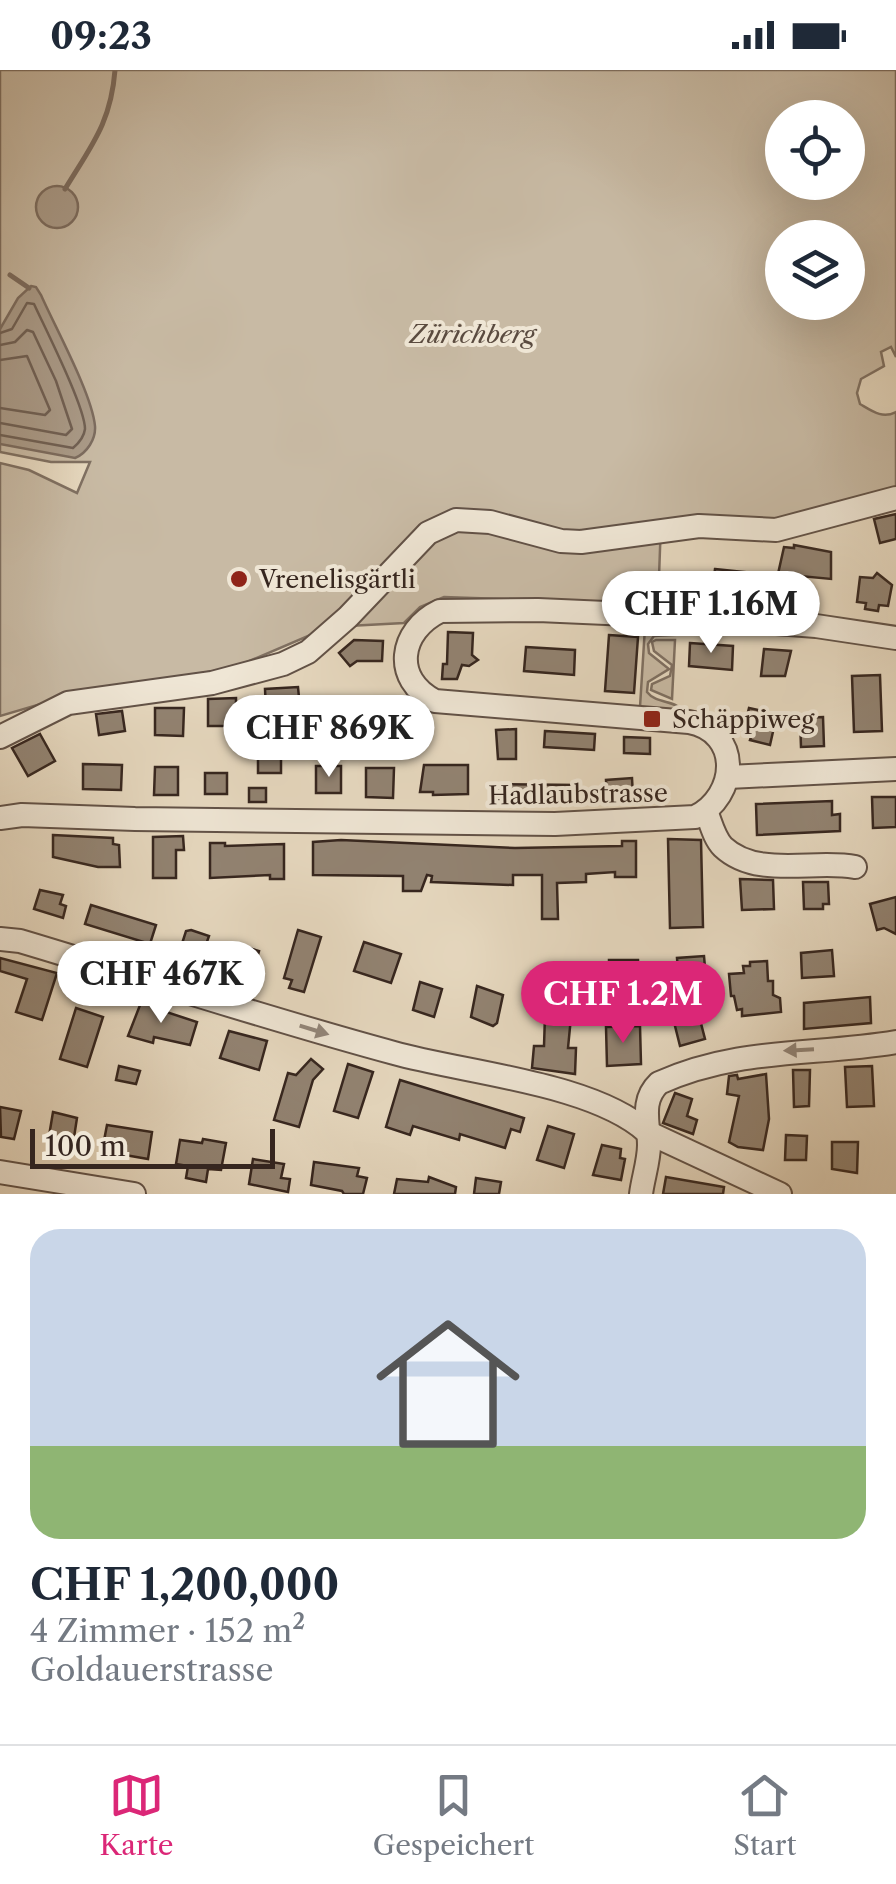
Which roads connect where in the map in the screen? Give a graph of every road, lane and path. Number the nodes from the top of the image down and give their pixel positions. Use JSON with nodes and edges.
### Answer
{"nodes":[{"id":1,"x":896,"y":498,"type":"edge"},
{"id":2,"x":896,"y":638,"type":"edge"},
{"id":3,"x":0,"y":737,"type":"edge"},
{"id":4,"x":896,"y":769,"type":"edge"},
{"id":5,"x":728,"y":777,"type":"junction"},
{"id":6,"x":706,"y":812,"type":"junction"},
{"id":7,"x":0,"y":818,"type":"edge"},
{"id":8,"x":856,"y":868,"type":"dead end"},
{"id":9,"x":10,"y":939,"type":"edge"},
{"id":10,"x":896,"y":1042,"type":"edge"},
{"id":11,"x":647,"y":1132,"type":"junction"},
{"id":12,"x":0,"y":1172,"type":"edge"},
{"id":13,"x":134,"y":1194,"type":"edge"},
{"id":14,"x":640,"y":1194,"type":"edge"},
{"id":15,"x":780,"y":1194,"type":"edge"}],
"edges":[{"from":1,"to":3,"type":"street"},
{"from":2,"to":5,"type":"street"},
{"from":4,"to":5,"type":"street"},
{"from":5,"to":6,"type":"street"},
{"from":6,"to":7,"type":"street","name":"Hadlaubstrasse"},
{"from":6,"to":8,"type":"street"},
{"from":9,"to":11,"type":"street","one_way":true},
{"from":10,"to":11,"type":"street","one_way":true},
{"from":11,"to":14,"type":"street"},
{"from":11,"to":15,"type":"street"},
{"from":12,"to":13,"type":"street"}]}
